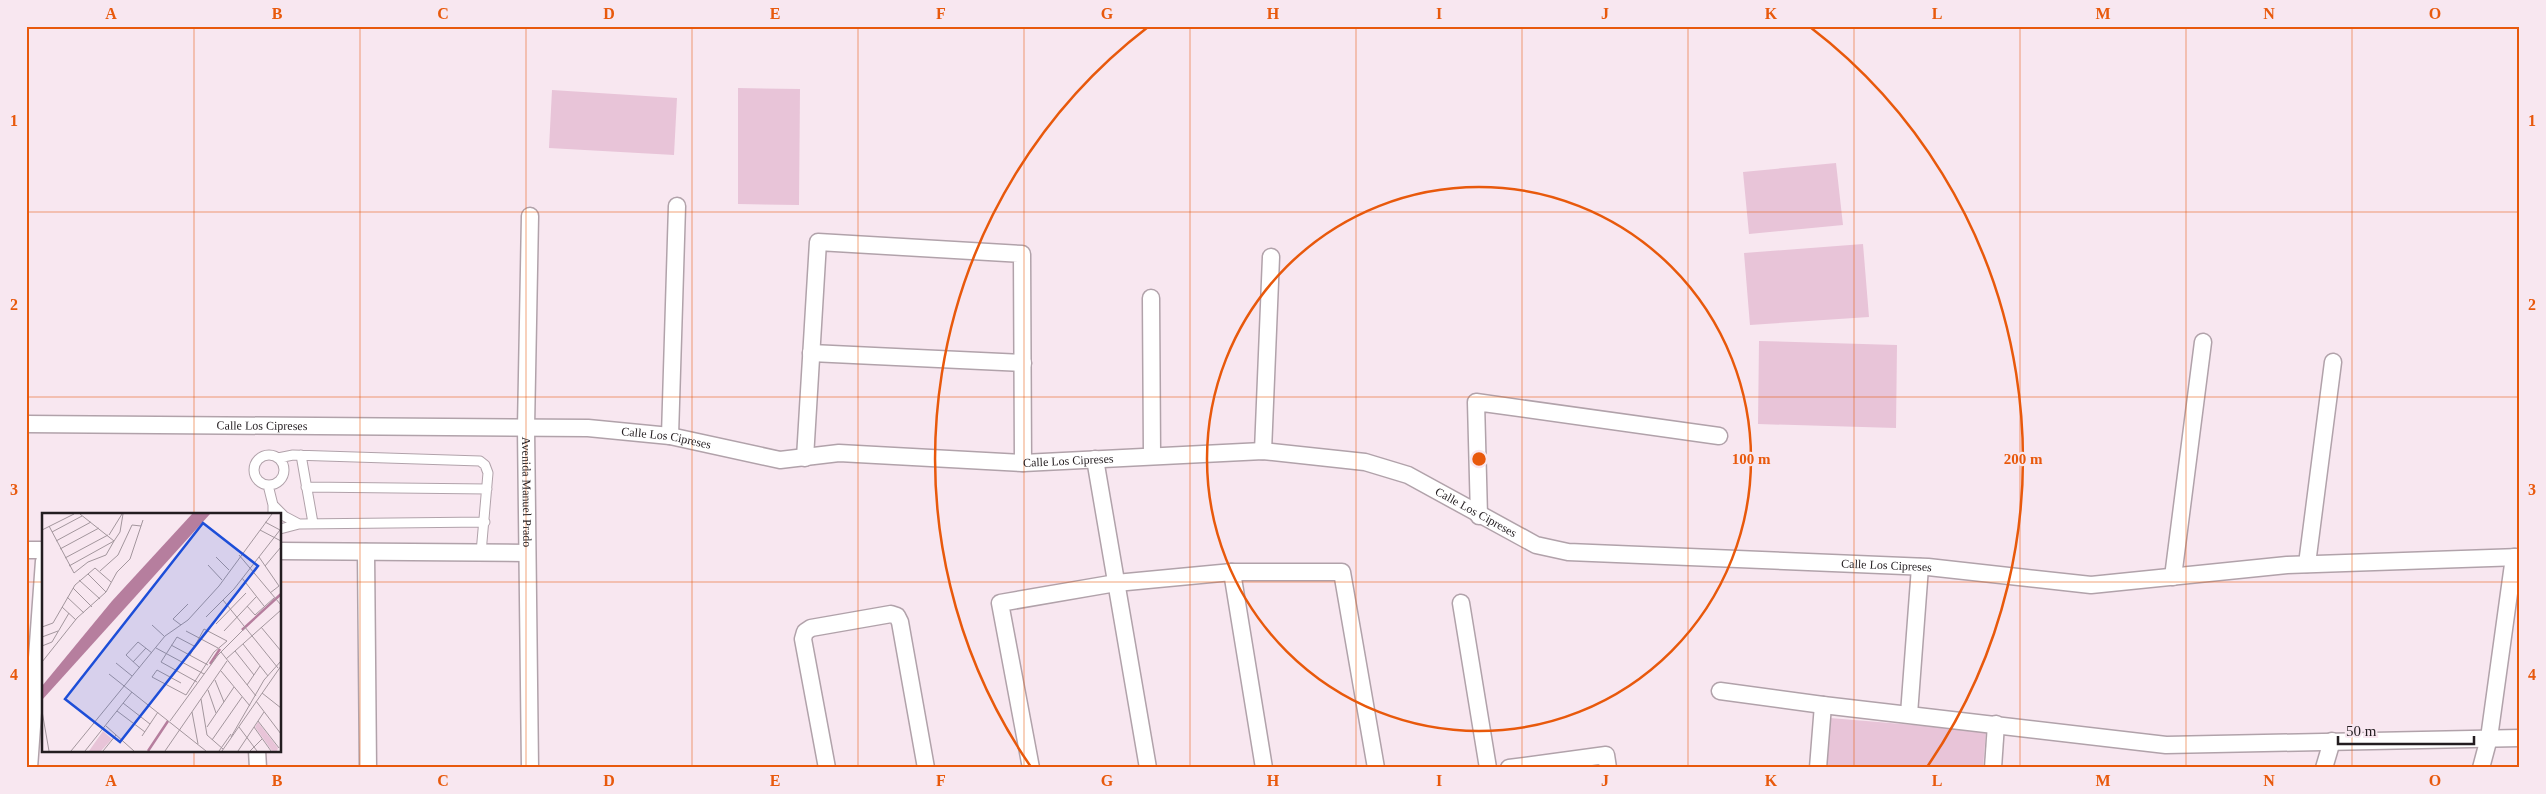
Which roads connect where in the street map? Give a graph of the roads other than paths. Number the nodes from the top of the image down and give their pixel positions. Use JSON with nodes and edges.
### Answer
{"nodes":[{"id":1,"x":677,"y":206,"type":"dead end"},
{"id":2,"x":530,"y":216,"type":"dead end"},
{"id":3,"x":1271,"y":258,"type":"dead end"},
{"id":4,"x":1151,"y":298,"type":"dead end"},
{"id":5,"x":2202,"y":342,"type":"dead end"},
{"id":6,"x":811,"y":353,"type":"junction"},
{"id":7,"x":2333,"y":362,"type":"dead end"},
{"id":8,"x":1023,"y":363,"type":"junction"},
{"id":9,"x":26,"y":424,"type":"edge"},
{"id":10,"x":526,"y":428,"type":"junction"},
{"id":11,"x":670,"y":436,"type":"junction"},
{"id":12,"x":1719,"y":436,"type":"dead end"},
{"id":13,"x":1263,"y":451,"type":"junction"},
{"id":14,"x":301,"y":455,"type":"junction"},
{"id":15,"x":1152,"y":455,"type":"junction"},
{"id":16,"x":278,"y":458,"type":"junction"},
{"id":17,"x":805,"y":458,"type":"junction"},
{"id":18,"x":1095,"y":459,"type":"junction"},
{"id":19,"x":1023,"y":463,"type":"junction"},
{"id":20,"x":268,"y":485,"type":"junction"},
{"id":21,"x":306,"y":487,"type":"junction"},
{"id":22,"x":487,"y":489,"type":"junction"},
{"id":23,"x":273,"y":510,"type":"edge"},
{"id":24,"x":281,"y":514,"type":"edge"},
{"id":25,"x":1479,"y":516,"type":"junction"},
{"id":26,"x":485,"y":522,"type":"junction"},
{"id":27,"x":299,"y":524,"type":"junction"},
{"id":28,"x":313,"y":524,"type":"junction"},
{"id":29,"x":281,"y":529,"type":"edge"},
{"id":30,"x":26,"y":550,"type":"edge"},
{"id":31,"x":42,"y":550,"type":"edge"},
{"id":32,"x":281,"y":551,"type":"edge"},
{"id":33,"x":366,"y":552,"type":"junction"},
{"id":34,"x":481,"y":553,"type":"junction"},
{"id":35,"x":527,"y":553,"type":"junction"},
{"id":36,"x":2517,"y":557,"type":"edge"},
{"id":37,"x":2307,"y":564,"type":"junction"},
{"id":38,"x":1920,"y":567,"type":"junction"},
{"id":39,"x":1232,"y":572,"type":"junction"},
{"id":40,"x":2173,"y":577,"type":"junction"},
{"id":41,"x":42,"y":582,"type":"edge"},
{"id":42,"x":1116,"y":583,"type":"junction"},
{"id":43,"x":1461,"y":603,"type":"dead end"},
{"id":44,"x":1720,"y":691,"type":"dead end"},
{"id":45,"x":1823,"y":705,"type":"junction"},
{"id":46,"x":1909,"y":714,"type":"junction"},
{"id":47,"x":29,"y":717,"type":"edge"},
{"id":48,"x":1996,"y":724,"type":"junction"},
{"id":49,"x":2489,"y":738,"type":"junction"},
{"id":50,"x":2520,"y":738,"type":"edge"},
{"id":51,"x":2332,"y":741,"type":"junction"},
{"id":52,"x":258,"y":752,"type":"edge"},
{"id":53,"x":29,"y":768,"type":"edge"},
{"id":54,"x":258,"y":768,"type":"edge"},
{"id":55,"x":368,"y":768,"type":"edge"},
{"id":56,"x":530,"y":768,"type":"edge"},
{"id":57,"x":827,"y":768,"type":"edge"},
{"id":58,"x":926,"y":768,"type":"edge"},
{"id":59,"x":1031,"y":768,"type":"edge"},
{"id":60,"x":1148,"y":768,"type":"edge"},
{"id":61,"x":1264,"y":768,"type":"edge"},
{"id":62,"x":1376,"y":768,"type":"edge"},
{"id":63,"x":1488,"y":768,"type":"edge"},
{"id":64,"x":1509,"y":768,"type":"edge"},
{"id":65,"x":1608,"y":768,"type":"edge"},
{"id":66,"x":1818,"y":768,"type":"edge"},
{"id":67,"x":1993,"y":768,"type":"edge"},
{"id":68,"x":2324,"y":768,"type":"edge"},
{"id":69,"x":2481,"y":768,"type":"edge"}],
"edges":[{"from":1,"to":11,"type":"street"},
{"from":2,"to":10,"type":"street","name":"Avenida Manuel Prado"},
{"from":3,"to":13,"type":"street"},
{"from":4,"to":15,"type":"street"},
{"from":5,"to":40,"type":"street"},
{"from":6,"to":8,"type":"street"},
{"from":6,"to":8,"type":"street"},
{"from":6,"to":17,"type":"street"},
{"from":7,"to":37,"type":"street"},
{"from":8,"to":19,"type":"street"},
{"from":9,"to":10,"type":"street","name":"Calle Los Cipreses"},
{"from":10,"to":11,"type":"street","name":"Calle Los Cipreses"},
{"from":10,"to":35,"type":"street","name":"Avenida Manuel Prado"},
{"from":11,"to":17,"type":"street","name":"Calle Los Cipreses"},
{"from":12,"to":25,"type":"street"},
{"from":13,"to":15,"type":"street","name":"Calle Los Cipreses"},
{"from":13,"to":25,"type":"street","name":"Calle Los Cipreses"},
{"from":14,"to":16,"type":"lane"},
{"from":14,"to":21,"type":"lane"},
{"from":14,"to":22,"type":"lane"},
{"from":15,"to":18,"type":"street","name":"Calle Los Cipreses"},
{"from":16,"to":20,"type":"lane"},
{"from":16,"to":20,"type":"lane"},
{"from":17,"to":19,"type":"street","name":"Calle Los Cipreses"},
{"from":18,"to":19,"type":"street","name":"Calle Los Cipreses"},
{"from":18,"to":42,"type":"street"},
{"from":20,"to":23,"type":"lane"},
{"from":21,"to":22,"type":"lane"},
{"from":21,"to":28,"type":"lane"},
{"from":22,"to":26,"type":"lane"},
{"from":24,"to":27,"type":"lane"},
{"from":25,"to":38,"type":"street","name":"Calle Los Cipreses"},
{"from":26,"to":28,"type":"lane"},
{"from":26,"to":34,"type":"lane"},
{"from":27,"to":28,"type":"lane"},
{"from":27,"to":29,"type":"lane"},
{"from":30,"to":31,"type":"street"},
{"from":32,"to":33,"type":"street"},
{"from":33,"to":34,"type":"street"},
{"from":33,"to":55,"type":"street"},
{"from":34,"to":35,"type":"street"},
{"from":35,"to":56,"type":"street","name":"Avenida Manuel Prado"},
{"from":36,"to":37,"type":"street","name":"Calle Los Cipreses"},
{"from":36,"to":49,"type":"street"},
{"from":37,"to":40,"type":"street","name":"Calle Los Cipreses"},
{"from":38,"to":40,"type":"street","name":"Calle Los Cipreses"},
{"from":38,"to":46,"type":"street"},
{"from":39,"to":42,"type":"street"},
{"from":39,"to":61,"type":"street"},
{"from":39,"to":62,"type":"street"},
{"from":41,"to":47,"type":"street"},
{"from":42,"to":59,"type":"street"},
{"from":42,"to":60,"type":"street"},
{"from":43,"to":63,"type":"street"},
{"from":44,"to":45,"type":"street"},
{"from":45,"to":46,"type":"street"},
{"from":45,"to":66,"type":"street"},
{"from":46,"to":48,"type":"street"},
{"from":47,"to":53,"type":"street"},
{"from":48,"to":51,"type":"street"},
{"from":48,"to":67,"type":"street"},
{"from":49,"to":50,"type":"street"},
{"from":49,"to":51,"type":"street"},
{"from":49,"to":69,"type":"street"},
{"from":51,"to":68,"type":"street"},
{"from":52,"to":54,"type":"street"},
{"from":57,"to":58,"type":"street"},
{"from":64,"to":65,"type":"street"}]}
